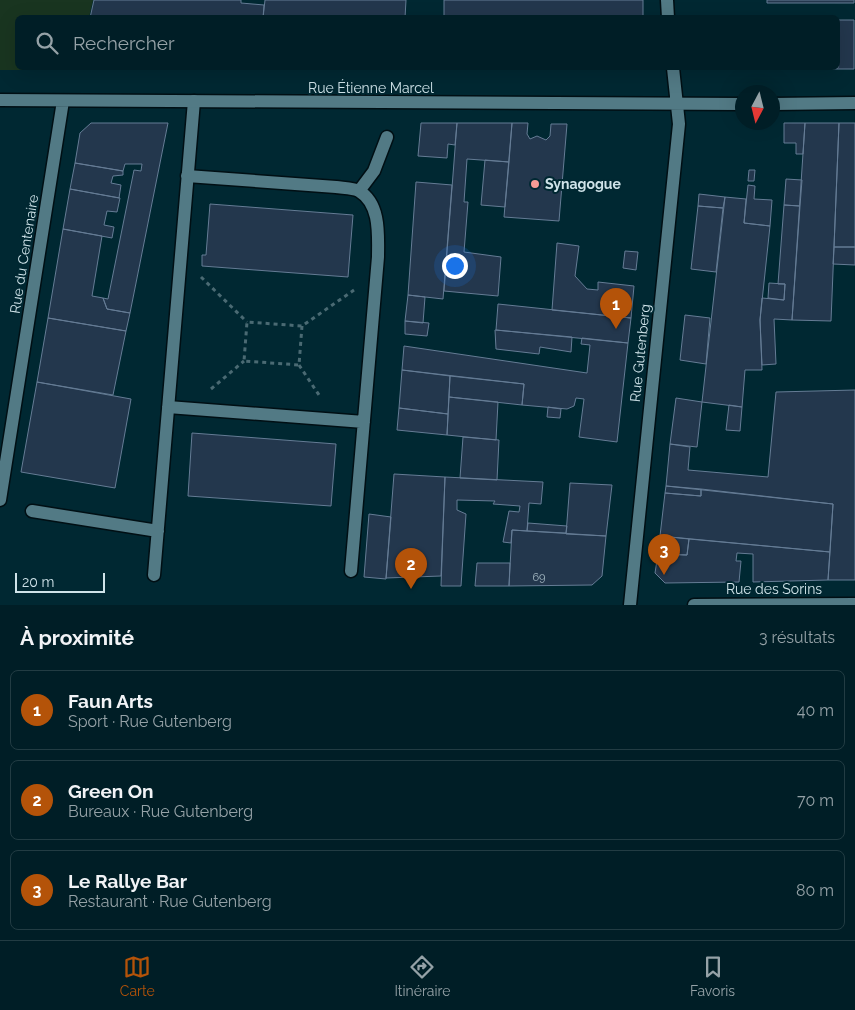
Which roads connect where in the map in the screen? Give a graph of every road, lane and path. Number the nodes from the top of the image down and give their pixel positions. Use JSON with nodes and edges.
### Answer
{"nodes":[{"id":1,"x":667,"y":0,"type":"edge"},
{"id":2,"x":668,"y":15,"type":"edge"},
{"id":3,"x":673,"y":70,"type":"edge"},
{"id":4,"x":0,"y":100,"type":"edge"},
{"id":5,"x":63,"y":101,"type":"junction"},
{"id":6,"x":194,"y":102,"type":"junction"},
{"id":7,"x":855,"y":103,"type":"edge"},
{"id":8,"x":676,"y":104,"type":"junction"},
{"id":9,"x":735,"y":104,"type":"edge"},
{"id":10,"x":780,"y":104,"type":"edge"},
{"id":11,"x":387,"y":137,"type":"dead end"},
{"id":12,"x":187,"y":176,"type":"junction"},
{"id":13,"x":359,"y":191,"type":"junction"},
{"id":14,"x":181,"y":258,"type":"junction"},
{"id":15,"x":376,"y":274,"type":"junction"},
{"id":16,"x":247,"y":322,"type":"junction"},
{"id":17,"x":302,"y":326,"type":"junction"},
{"id":18,"x":244,"y":361,"type":"junction"},
{"id":19,"x":299,"y":365,"type":"junction"},
{"id":20,"x":168,"y":407,"type":"junction"},
{"id":21,"x":188,"y":409,"type":"junction"},
{"id":22,"x":336,"y":419,"type":"junction"},
{"id":23,"x":364,"y":422,"type":"junction"},
{"id":24,"x":0,"y":500,"type":"edge"},
{"id":25,"x":32,"y":511,"type":"dead end"},
{"id":26,"x":158,"y":531,"type":"junction"},
{"id":27,"x":351,"y":571,"type":"dead end"},
{"id":28,"x":154,"y":575,"type":"dead end"},
{"id":29,"x":855,"y":604,"type":"edge"},
{"id":30,"x":630,"y":605,"type":"edge"},
{"id":31,"x":694,"y":605,"type":"edge"}],
"edges":[{"from":1,"to":2,"type":"street"},
{"from":3,"to":8,"type":"street","name":"Rue Gutenberg"},
{"from":4,"to":5,"type":"street","name":"Rue Étienne Marcel"},
{"from":5,"to":6,"type":"street","name":"Rue Étienne Marcel"},
{"from":5,"to":24,"type":"street","name":"Rue du Centenaire"},
{"from":6,"to":8,"type":"street","name":"Rue Étienne Marcel"},
{"from":6,"to":12,"type":"street"},
{"from":7,"to":10,"type":"street"},
{"from":8,"to":9,"type":"street","name":"Rue Étienne Marcel"},
{"from":8,"to":30,"type":"street","name":"Rue Gutenberg"},
{"from":11,"to":13,"type":"street"},
{"from":12,"to":13,"type":"street"},
{"from":12,"to":14,"type":"street"},
{"from":13,"to":15,"type":"street"},
{"from":14,"to":16,"type":"path"},
{"from":14,"to":20,"type":"street"},
{"from":15,"to":17,"type":"path"},
{"from":15,"to":23,"type":"street"},
{"from":16,"to":17,"type":"path"},
{"from":16,"to":18,"type":"path"},
{"from":17,"to":19,"type":"path"},
{"from":18,"to":19,"type":"path"},
{"from":18,"to":21,"type":"path"},
{"from":19,"to":22,"type":"path"},
{"from":20,"to":21,"type":"street"},
{"from":20,"to":26,"type":"street"},
{"from":21,"to":22,"type":"street"},
{"from":22,"to":23,"type":"street"},
{"from":23,"to":27,"type":"street"},
{"from":25,"to":26,"type":"street"},
{"from":26,"to":28,"type":"street"},
{"from":29,"to":31,"type":"street","name":"Rue des Sorins"}]}
